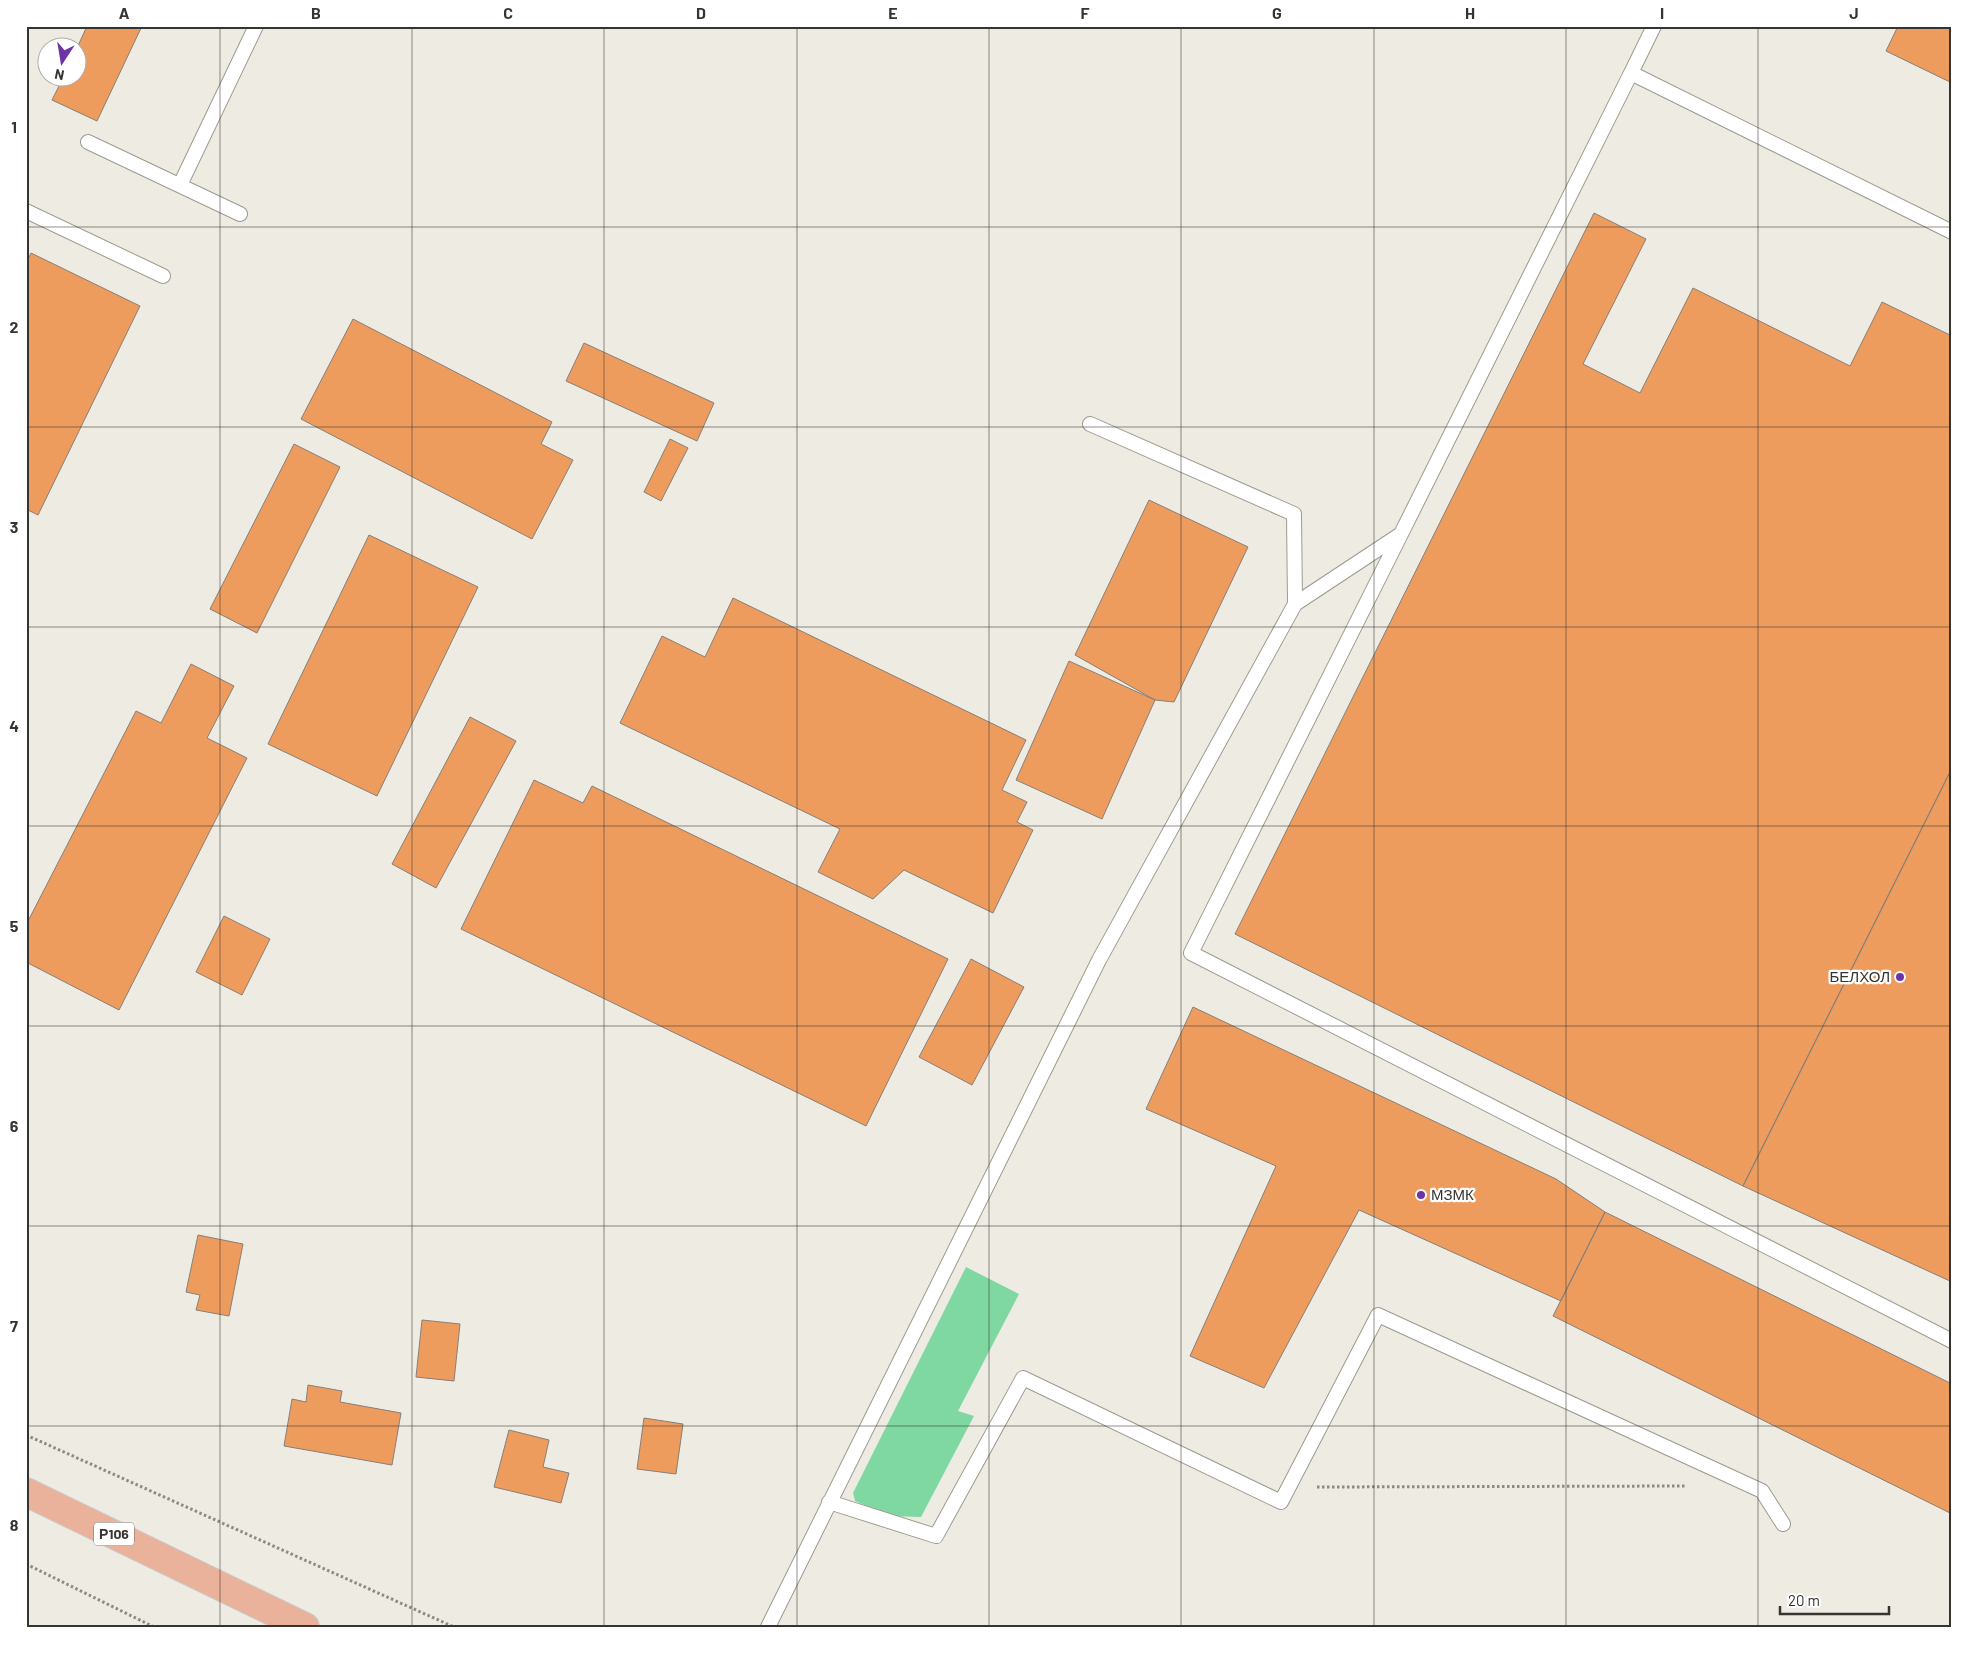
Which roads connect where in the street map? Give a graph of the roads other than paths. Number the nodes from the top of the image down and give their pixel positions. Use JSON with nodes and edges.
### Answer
{"nodes":[{"id":1,"x":256,"y":26,"type":"edge"},
{"id":2,"x":1654,"y":26,"type":"edge"},
{"id":3,"x":1631,"y":73,"type":"junction"},
{"id":4,"x":88,"y":142,"type":"dead end"},
{"id":5,"x":180,"y":186,"type":"junction"},
{"id":6,"x":26,"y":211,"type":"edge"},
{"id":7,"x":240,"y":214,"type":"dead end"},
{"id":8,"x":1952,"y":232,"type":"edge"},
{"id":9,"x":162,"y":276,"type":"dead end"},
{"id":10,"x":1090,"y":424,"type":"dead end"},
{"id":11,"x":1401,"y":534,"type":"junction"},
{"id":12,"x":1295,"y":604,"type":"junction"},
{"id":13,"x":1952,"y":1341,"type":"edge"},
{"id":14,"x":26,"y":1492,"type":"edge"},
{"id":15,"x":829,"y":1502,"type":"junction"},
{"id":16,"x":1782,"y":1524,"type":"dead end"},
{"id":17,"x":305,"y":1627,"type":"edge"},
{"id":18,"x":768,"y":1627,"type":"edge"}],
"edges":[{"from":1,"to":5,"type":"lane"},
{"from":2,"to":3,"type":"lane"},
{"from":3,"to":8,"type":"lane"},
{"from":3,"to":11,"type":"lane"},
{"from":4,"to":5,"type":"lane"},
{"from":5,"to":7,"type":"lane"},
{"from":6,"to":9,"type":"lane"},
{"from":10,"to":12,"type":"lane"},
{"from":11,"to":12,"type":"lane"},
{"from":11,"to":13,"type":"lane"},
{"from":12,"to":15,"type":"lane"},
{"from":14,"to":17,"type":"main road","number":"Р106"},
{"from":15,"to":16,"type":"lane"},
{"from":15,"to":18,"type":"lane"}]}
